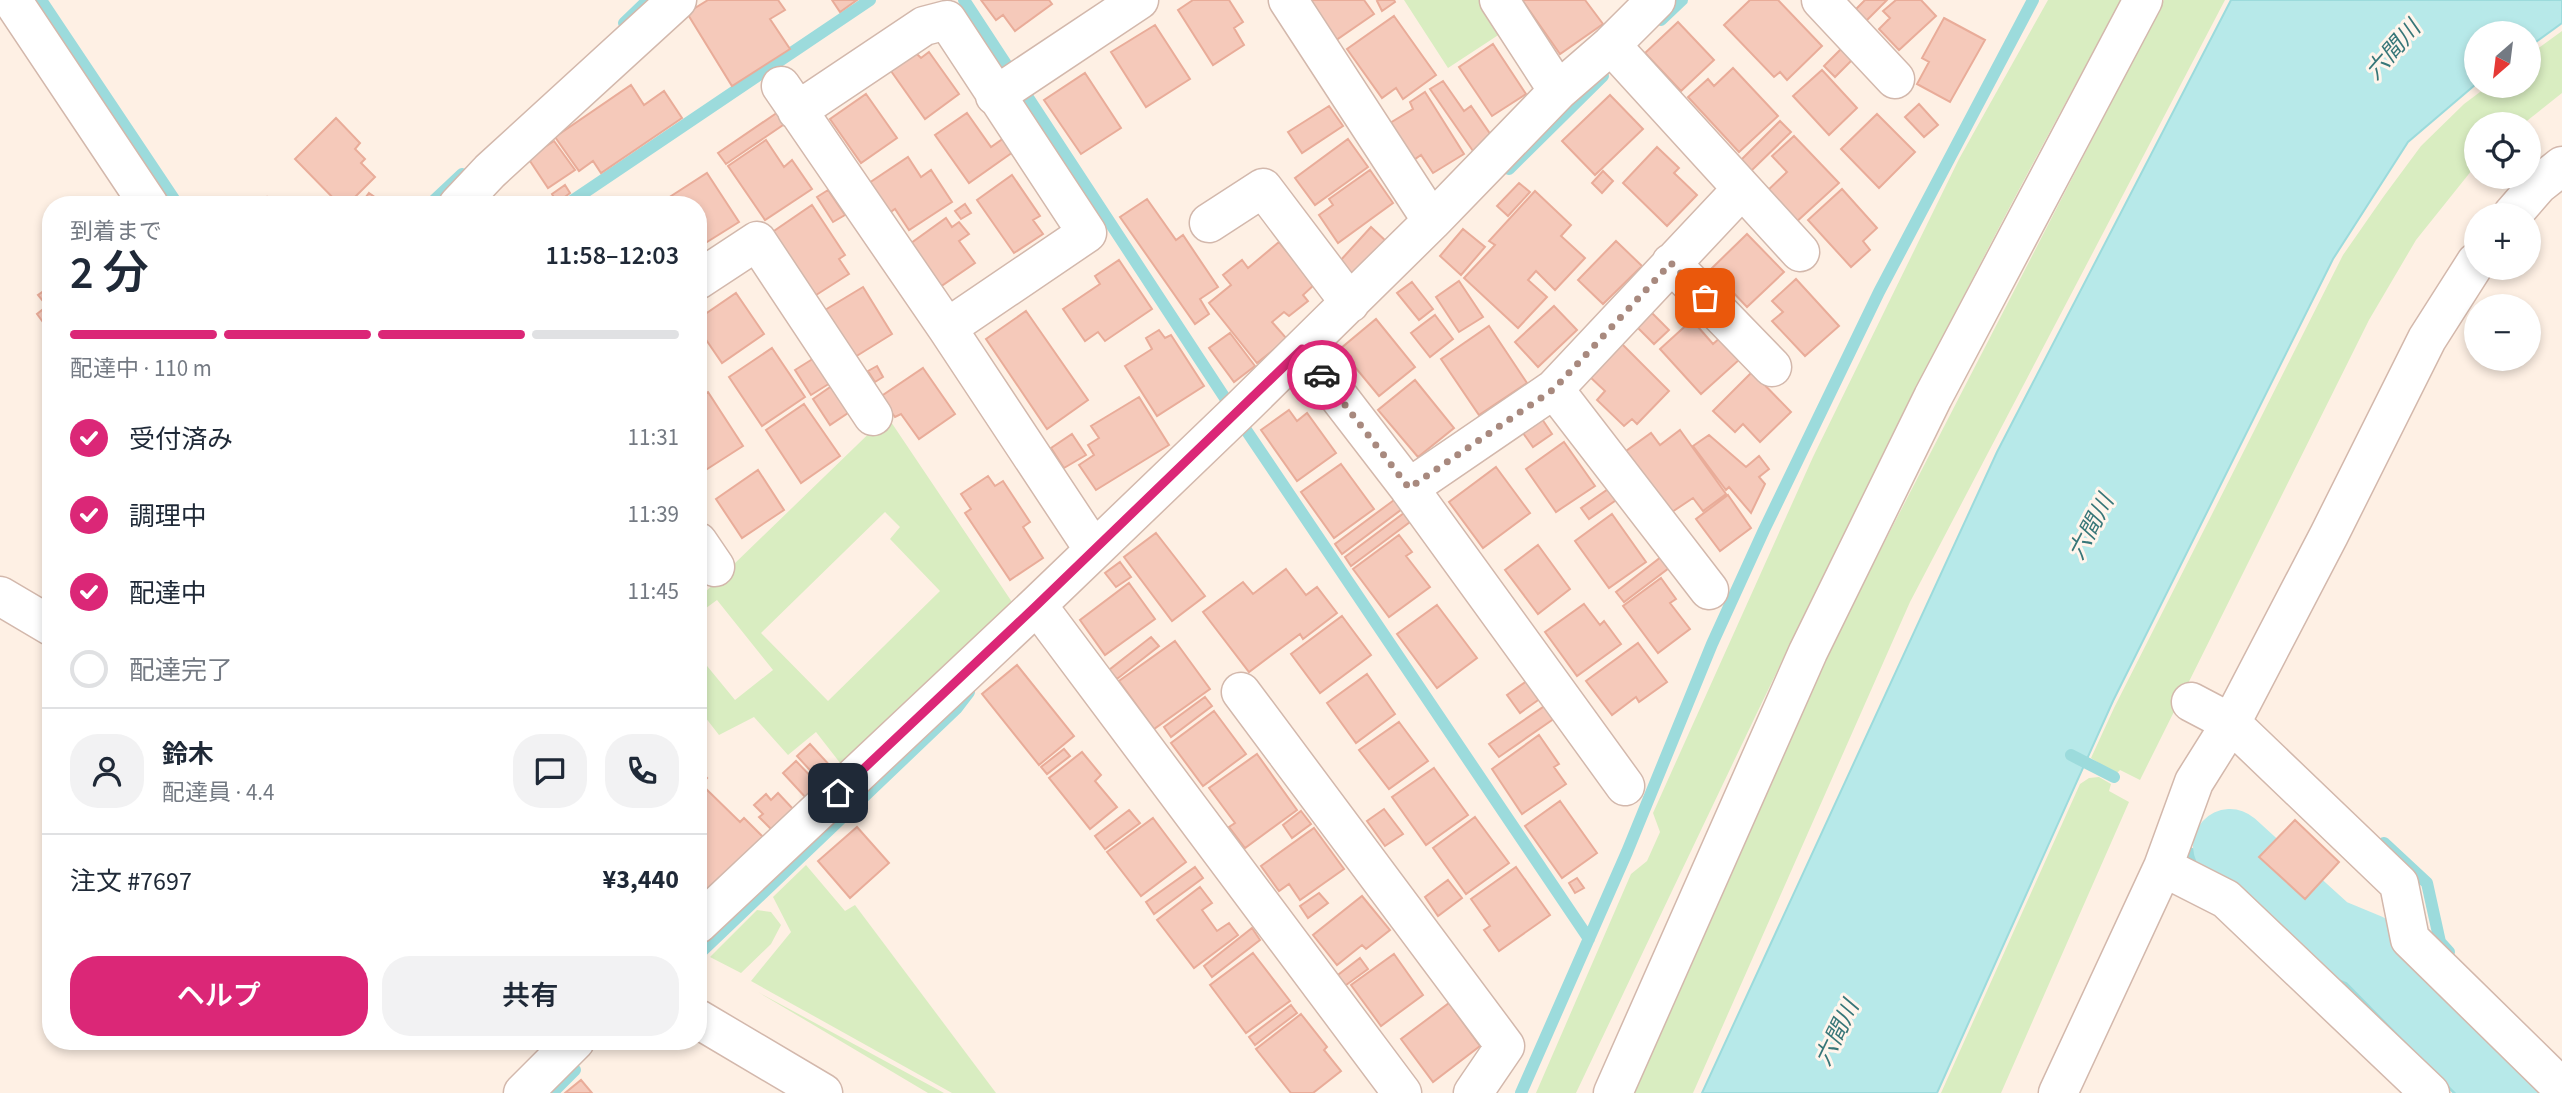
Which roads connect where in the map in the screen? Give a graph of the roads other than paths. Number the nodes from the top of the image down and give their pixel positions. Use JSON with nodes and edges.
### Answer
{"nodes":[{"id":1,"x":12,"y":0,"type":"edge"},
{"id":2,"x":677,"y":0,"type":"edge"},
{"id":3,"x":1139,"y":0,"type":"edge"},
{"id":4,"x":1288,"y":0,"type":"edge"},
{"id":5,"x":1499,"y":0,"type":"edge"},
{"id":6,"x":1656,"y":0,"type":"edge"},
{"id":7,"x":1821,"y":0,"type":"edge"},
{"id":8,"x":2143,"y":0,"type":"edge"},
{"id":9,"x":1619,"y":55,"type":"junction"},
{"id":10,"x":1895,"y":79,"type":"dead end"},
{"id":11,"x":1012,"y":84,"type":"junction"},
{"id":12,"x":1558,"y":91,"type":"junction"},
{"id":13,"x":2562,"y":166,"type":"edge"},
{"id":14,"x":1742,"y":189,"type":"junction"},
{"id":15,"x":143,"y":196,"type":"edge"},
{"id":16,"x":466,"y":196,"type":"edge"},
{"id":17,"x":2522,"y":203,"type":"edge"},
{"id":18,"x":1432,"y":221,"type":"junction"},
{"id":19,"x":1209,"y":223,"type":"dead end"},
{"id":20,"x":1800,"y":252,"type":"dead end"},
{"id":21,"x":1671,"y":263,"type":"junction"},
{"id":22,"x":707,"y":274,"type":"edge"},
{"id":23,"x":2465,"y":280,"type":"edge"},
{"id":24,"x":1350,"y":303,"type":"junction"},
{"id":25,"x":947,"y":328,"type":"junction"},
{"id":26,"x":1302,"y":349,"type":"junction"},
{"id":27,"x":1772,"y":367,"type":"dead end"},
{"id":28,"x":1554,"y":389,"type":"junction"},
{"id":29,"x":873,"y":416,"type":"dead end"},
{"id":30,"x":1409,"y":488,"type":"junction"},
{"id":31,"x":1094,"y":550,"type":"junction"},
{"id":32,"x":1709,"y":590,"type":"dead end"},
{"id":33,"x":0,"y":596,"type":"edge"},
{"id":34,"x":1037,"y":605,"type":"junction"},
{"id":35,"x":42,"y":621,"type":"edge"},
{"id":36,"x":1241,"y":692,"type":"dead end"},
{"id":37,"x":2191,"y":702,"type":"dead end"},
{"id":38,"x":2231,"y":723,"type":"junction"},
{"id":39,"x":1625,"y":786,"type":"dead end"},
{"id":40,"x":2172,"y":872,"type":"junction"},
{"id":41,"x":707,"y":916,"type":"edge"},
{"id":42,"x":707,"y":1024,"type":"edge"},
{"id":43,"x":566,"y":1050,"type":"edge"},
{"id":44,"x":2562,"y":1088,"type":"edge"},
{"id":45,"x":523,"y":1093,"type":"edge"},
{"id":46,"x":822,"y":1093,"type":"edge"},
{"id":47,"x":1402,"y":1093,"type":"edge"},
{"id":48,"x":1473,"y":1093,"type":"edge"},
{"id":49,"x":1613,"y":1093,"type":"edge"},
{"id":50,"x":2058,"y":1093,"type":"edge"},
{"id":51,"x":2430,"y":1093,"type":"edge"}],
"edges":[{"from":1,"to":15,"type":"street"},
{"from":2,"to":16,"type":"street"},
{"from":3,"to":11,"type":"street"},
{"from":4,"to":18,"type":"street"},
{"from":5,"to":12,"type":"street"},
{"from":6,"to":9,"type":"street"},
{"from":7,"to":10,"type":"street"},
{"from":8,"to":49,"type":"street"},
{"from":9,"to":12,"type":"street"},
{"from":9,"to":14,"type":"street"},
{"from":11,"to":25,"type":"street"},
{"from":11,"to":25,"type":"street"},
{"from":12,"to":18,"type":"street"},
{"from":13,"to":17,"type":"street"},
{"from":14,"to":20,"type":"street"},
{"from":14,"to":21,"type":"street"},
{"from":18,"to":24,"type":"street"},
{"from":19,"to":24,"type":"street"},
{"from":21,"to":27,"type":"street"},
{"from":21,"to":28,"type":"street"},
{"from":22,"to":29,"type":"street"},
{"from":23,"to":38,"type":"street"},
{"from":24,"to":26,"type":"street"},
{"from":25,"to":31,"type":"street"},
{"from":26,"to":30,"type":"street"},
{"from":26,"to":31,"type":"street"},
{"from":28,"to":30,"type":"street"},
{"from":28,"to":32,"type":"street"},
{"from":30,"to":39,"type":"street"},
{"from":31,"to":34,"type":"street"},
{"from":33,"to":35,"type":"street"},
{"from":34,"to":41,"type":"street"},
{"from":34,"to":47,"type":"street"},
{"from":36,"to":48,"type":"street"},
{"from":37,"to":38,"type":"street"},
{"from":38,"to":40,"type":"street"},
{"from":38,"to":44,"type":"street"},
{"from":40,"to":50,"type":"street"},
{"from":40,"to":51,"type":"street"},
{"from":42,"to":46,"type":"street"},
{"from":43,"to":45,"type":"street"}]}
